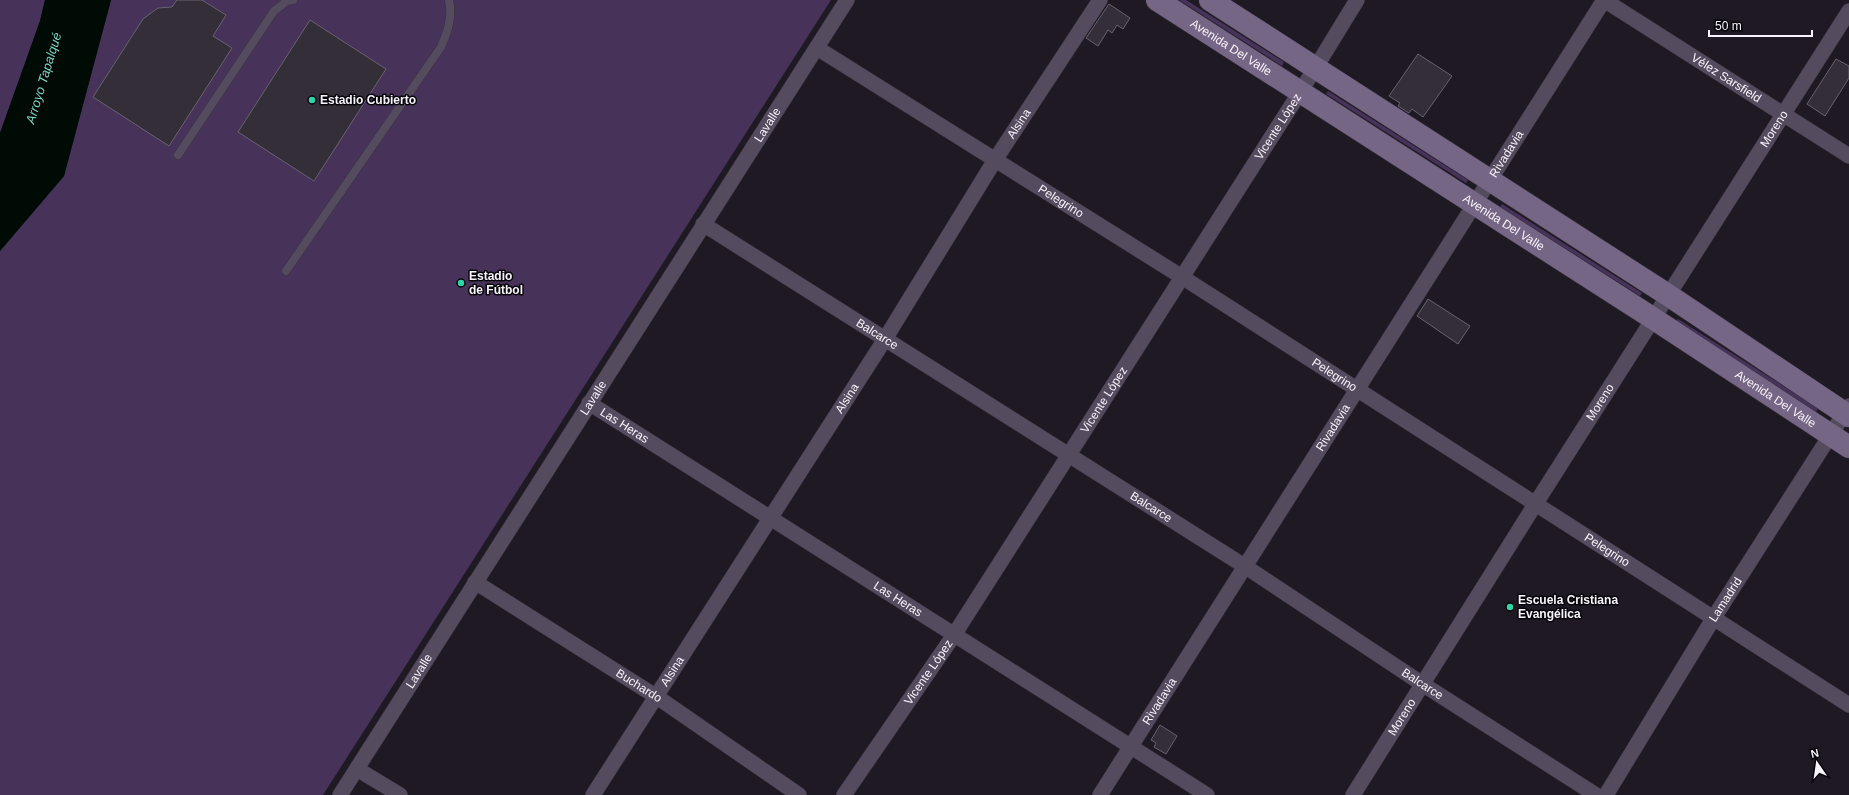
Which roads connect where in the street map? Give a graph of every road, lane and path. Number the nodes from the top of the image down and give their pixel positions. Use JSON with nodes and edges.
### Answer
{"nodes":[{"id":1,"x":293,"y":0,"type":"edge"},
{"id":2,"x":449,"y":0,"type":"edge"},
{"id":3,"x":847,"y":0,"type":"edge"},
{"id":4,"x":1100,"y":0,"type":"edge"},
{"id":5,"x":1157,"y":0,"type":"edge"},
{"id":6,"x":1210,"y":0,"type":"edge"},
{"id":7,"x":1357,"y":0,"type":"edge"},
{"id":8,"x":1604,"y":0,"type":"edge"},
{"id":9,"x":1849,"y":11,"type":"edge"},
{"id":10,"x":817,"y":48,"type":"junction"},
{"id":11,"x":1316,"y":67,"type":"junction"},
{"id":12,"x":1301,"y":91,"type":"junction"},
{"id":13,"x":1782,"y":114,"type":"junction"},
{"id":14,"x":178,"y":155,"type":"dead end"},
{"id":15,"x":1849,"y":156,"type":"edge"},
{"id":16,"x":995,"y":160,"type":"junction"},
{"id":17,"x":1489,"y":180,"type":"junction"},
{"id":18,"x":1474,"y":204,"type":"junction"},
{"id":19,"x":703,"y":224,"type":"junction"},
{"id":20,"x":286,"y":271,"type":"dead end"},
{"id":21,"x":1182,"y":277,"type":"junction"},
{"id":22,"x":1668,"y":295,"type":"junction"},
{"id":23,"x":1654,"y":318,"type":"junction"},
{"id":24,"x":885,"y":339,"type":"junction"},
{"id":25,"x":1357,"y":390,"type":"junction"},
{"id":26,"x":589,"y":404,"type":"junction"},
{"id":27,"x":1847,"y":412,"type":"edge"},
{"id":28,"x":1840,"y":442,"type":"edge"},
{"id":29,"x":1069,"y":455,"type":"junction"},
{"id":30,"x":1536,"y":503,"type":"junction"},
{"id":31,"x":770,"y":518,"type":"junction"},
{"id":32,"x":1246,"y":567,"type":"junction"},
{"id":33,"x":475,"y":582,"type":"junction"},
{"id":34,"x":1713,"y":619,"type":"junction"},
{"id":35,"x":954,"y":635,"type":"junction"},
{"id":36,"x":1424,"y":685,"type":"junction"},
{"id":37,"x":657,"y":697,"type":"junction"},
{"id":38,"x":1849,"y":705,"type":"edge"},
{"id":39,"x":1131,"y":747,"type":"junction"},
{"id":40,"x":357,"y":769,"type":"junction"},
{"id":41,"x":340,"y":795,"type":"edge"},
{"id":42,"x":400,"y":795,"type":"edge"},
{"id":43,"x":593,"y":795,"type":"edge"},
{"id":44,"x":799,"y":795,"type":"edge"},
{"id":45,"x":844,"y":795,"type":"edge"},
{"id":46,"x":1100,"y":795,"type":"edge"},
{"id":47,"x":1207,"y":795,"type":"edge"},
{"id":48,"x":1354,"y":795,"type":"edge"},
{"id":49,"x":1596,"y":795,"type":"edge"},
{"id":50,"x":1606,"y":795,"type":"edge"}],
"edges":[{"from":1,"to":14,"type":"lane"},
{"from":2,"to":20,"type":"lane"},
{"from":3,"to":10,"type":"street","name":"Lavalle"},
{"from":4,"to":16,"type":"street","name":"Alsina"},
{"from":5,"to":12,"type":"main road","name":"Avenida Del Valle"},
{"from":6,"to":11,"type":"main road"},
{"from":7,"to":11,"type":"street","name":"Vicente López"},
{"from":8,"to":13,"type":"street","name":"Vélez Sarsfield"},
{"from":8,"to":17,"type":"street","name":"Rivadavia"},
{"from":9,"to":13,"type":"street","name":"Moreno"},
{"from":10,"to":16,"type":"street","name":"Pelegrino"},
{"from":10,"to":19,"type":"street","name":"Lavalle"},
{"from":11,"to":12,"type":"street","name":"Vicente López"},
{"from":11,"to":17,"type":"main road"},
{"from":12,"to":18,"type":"main road","name":"Avenida Del Valle"},
{"from":12,"to":21,"type":"street","name":"Vicente López"},
{"from":13,"to":15,"type":"street","name":"Vélez Sarsfield"},
{"from":13,"to":22,"type":"street","name":"Moreno"},
{"from":16,"to":21,"type":"street","name":"Pelegrino"},
{"from":16,"to":24,"type":"street","name":"Alsina"},
{"from":17,"to":18,"type":"street","name":"Rivadavia"},
{"from":17,"to":22,"type":"main road"},
{"from":18,"to":23,"type":"main road","name":"Avenida Del Valle"},
{"from":18,"to":25,"type":"street","name":"Rivadavia"},
{"from":19,"to":24,"type":"street","name":"Balcarce"},
{"from":19,"to":26,"type":"street","name":"Lavalle"},
{"from":21,"to":25,"type":"street","name":"Pelegrino"},
{"from":21,"to":29,"type":"street","name":"Vicente López"},
{"from":22,"to":23,"type":"street","name":"Moreno"},
{"from":22,"to":27,"type":"main road"},
{"from":23,"to":28,"type":"main road","name":"Avenida Del Valle"},
{"from":23,"to":30,"type":"street","name":"Moreno"},
{"from":24,"to":29,"type":"street","name":"Balcarce"},
{"from":24,"to":31,"type":"street","name":"Alsina"},
{"from":25,"to":30,"type":"street","name":"Pelegrino"},
{"from":25,"to":32,"type":"street","name":"Rivadavia"},
{"from":26,"to":31,"type":"street","name":"Las Heras"},
{"from":26,"to":33,"type":"street","name":"Lavalle"},
{"from":27,"to":28,"type":"street","name":"Lamadrid"},
{"from":28,"to":34,"type":"street","name":"Lamadrid"},
{"from":29,"to":32,"type":"street","name":"Balcarce"},
{"from":29,"to":35,"type":"street","name":"Vicente López"},
{"from":30,"to":34,"type":"street","name":"Pelegrino"},
{"from":30,"to":36,"type":"street","name":"Moreno"},
{"from":31,"to":35,"type":"street","name":"Las Heras"},
{"from":31,"to":37,"type":"street","name":"Alsina"},
{"from":32,"to":36,"type":"street","name":"Balcarce"},
{"from":32,"to":39,"type":"street","name":"Rivadavia"},
{"from":33,"to":37,"type":"street","name":"Buchardo"},
{"from":33,"to":40,"type":"street","name":"Lavalle"},
{"from":34,"to":38,"type":"street","name":"Pelegrino"},
{"from":34,"to":50,"type":"street","name":"Lamadrid"},
{"from":35,"to":39,"type":"street","name":"Las Heras"},
{"from":35,"to":45,"type":"street","name":"Vicente López"},
{"from":36,"to":48,"type":"street","name":"Moreno"},
{"from":36,"to":49,"type":"street","name":"Balcarce"},
{"from":37,"to":43,"type":"street","name":"Alsina"},
{"from":37,"to":44,"type":"street","name":"Buchardo"},
{"from":39,"to":46,"type":"street","name":"Rivadavia"},
{"from":39,"to":47,"type":"street","name":"Las Heras"},
{"from":40,"to":41,"type":"street","name":"Lavalle"},
{"from":40,"to":42,"type":"street"}]}
